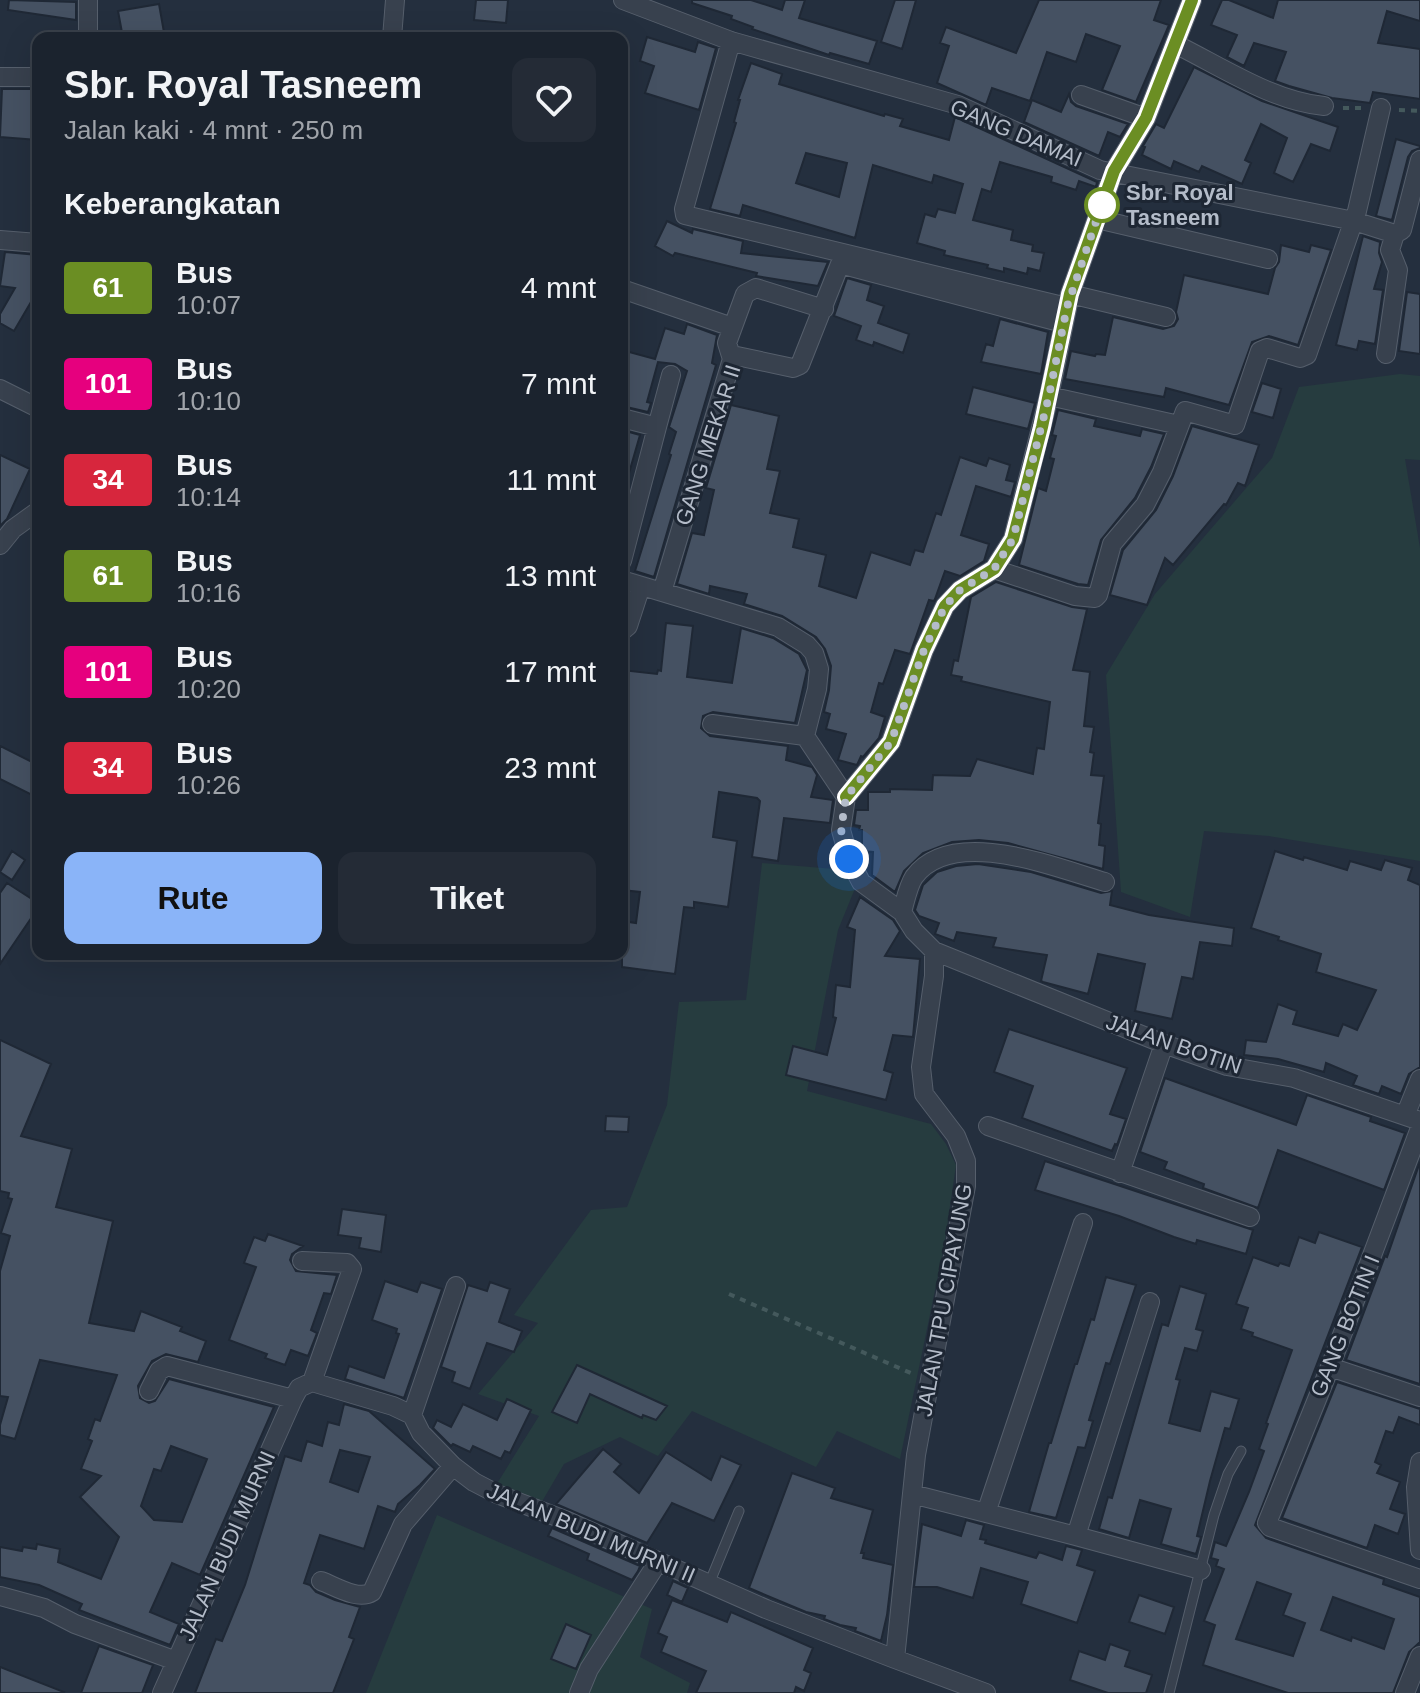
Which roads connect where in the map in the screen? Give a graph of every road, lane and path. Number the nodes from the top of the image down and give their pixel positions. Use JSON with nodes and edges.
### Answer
{"nodes":[{"id":1,"x":88,"y":0,"type":"edge"},
{"id":2,"x":395,"y":0,"type":"edge"},
{"id":3,"x":623,"y":0,"type":"edge"},
{"id":4,"x":1192,"y":0,"type":"edge"},
{"id":5,"x":88,"y":32,"type":"edge"},
{"id":6,"x":392,"y":32,"type":"edge"},
{"id":7,"x":731,"y":41,"type":"junction"},
{"id":8,"x":1175,"y":44,"type":"junction"},
{"id":9,"x":0,"y":77,"type":"edge"},
{"id":10,"x":32,"y":77,"type":"edge"},
{"id":11,"x":1081,"y":95,"type":"dead end"},
{"id":12,"x":1324,"y":106,"type":"dead end"},
{"id":13,"x":1381,"y":108,"type":"dead end"},
{"id":14,"x":1146,"y":118,"type":"junction"},
{"id":15,"x":1420,"y":160,"type":"edge"},
{"id":16,"x":1114,"y":171,"type":"junction"},
{"id":17,"x":1097,"y":219,"type":"junction"},
{"id":18,"x":1354,"y":221,"type":"junction"},
{"id":19,"x":1395,"y":234,"type":"junction"},
{"id":20,"x":0,"y":240,"type":"edge"},
{"id":21,"x":32,"y":243,"type":"edge"},
{"id":22,"x":1268,"y":259,"type":"dead end"},
{"id":23,"x":628,"y":291,"type":"edge"},
{"id":24,"x":1067,"y":308,"type":"junction"},
{"id":25,"x":824,"y":309,"type":"junction"},
{"id":26,"x":1166,"y":317,"type":"dead end"},
{"id":27,"x":732,"y":327,"type":"junction"},
{"id":28,"x":1386,"y":354,"type":"dead end"},
{"id":29,"x":732,"y":359,"type":"junction"},
{"id":30,"x":671,"y":375,"type":"dead end"},
{"id":31,"x":0,"y":389,"type":"edge"},
{"id":32,"x":1049,"y":396,"type":"junction"},
{"id":33,"x":32,"y":405,"type":"edge"},
{"id":34,"x":628,"y":420,"type":"edge"},
{"id":35,"x":1179,"y":425,"type":"junction"},
{"id":36,"x":657,"y":427,"type":"junction"},
{"id":37,"x":32,"y":515,"type":"edge"},
{"id":38,"x":628,"y":538,"type":"edge"},
{"id":39,"x":0,"y":545,"type":"edge"},
{"id":40,"x":994,"y":569,"type":"junction"},
{"id":41,"x":628,"y":582,"type":"edge"},
{"id":42,"x":641,"y":586,"type":"junction"},
{"id":43,"x":662,"y":592,"type":"junction"},
{"id":44,"x":628,"y":626,"type":"edge"},
{"id":45,"x":712,"y":724,"type":"dead end"},
{"id":46,"x":805,"y":736,"type":"junction"},
{"id":47,"x":846,"y":797,"type":"junction"},
{"id":48,"x":1105,"y":882,"type":"dead end"},
{"id":49,"x":902,"y":912,"type":"junction"},
{"id":50,"x":934,"y":951,"type":"junction"},
{"id":51,"x":1164,"y":1044,"type":"junction"},
{"id":52,"x":1420,"y":1079,"type":"edge"},
{"id":53,"x":1412,"y":1118,"type":"edge"},
{"id":54,"x":988,"y":1126,"type":"dead end"},
{"id":55,"x":1420,"y":1128,"type":"edge"},
{"id":56,"x":1120,"y":1173,"type":"junction"},
{"id":57,"x":1250,"y":1217,"type":"dead end"},
{"id":58,"x":1083,"y":1223,"type":"dead end"},
{"id":59,"x":302,"y":1261,"type":"dead end"},
{"id":60,"x":456,"y":1286,"type":"dead end"},
{"id":61,"x":729,"y":1294,"type":"dead end"},
{"id":62,"x":1150,"y":1302,"type":"dead end"},
{"id":63,"x":1330,"y":1367,"type":"junction"},
{"id":64,"x":930,"y":1381,"type":"junction"},
{"id":65,"x":312,"y":1382,"type":"junction"},
{"id":66,"x":149,"y":1391,"type":"dead end"},
{"id":67,"x":1420,"y":1397,"type":"edge"},
{"id":68,"x":293,"y":1399,"type":"junction"},
{"id":69,"x":412,"y":1415,"type":"junction"},
{"id":70,"x":1241,"y":1451,"type":"dead end"},
{"id":71,"x":1420,"y":1462,"type":"edge"},
{"id":72,"x":453,"y":1466,"type":"junction"},
{"id":73,"x":912,"y":1494,"type":"junction"},
{"id":74,"x":739,"y":1511,"type":"dead end"},
{"id":75,"x":986,"y":1513,"type":"junction"},
{"id":76,"x":1076,"y":1536,"type":"junction"},
{"id":77,"x":1420,"y":1550,"type":"edge"},
{"id":78,"x":658,"y":1562,"type":"junction"},
{"id":79,"x":1201,"y":1570,"type":"junction"},
{"id":80,"x":1420,"y":1579,"type":"edge"},
{"id":81,"x":321,"y":1581,"type":"dead end"},
{"id":82,"x":709,"y":1584,"type":"junction"},
{"id":83,"x":0,"y":1596,"type":"edge"},
{"id":84,"x":1420,"y":1656,"type":"edge"},
{"id":85,"x":895,"y":1659,"type":"junction"},
{"id":86,"x":176,"y":1661,"type":"junction"},
{"id":87,"x":162,"y":1693,"type":"edge"},
{"id":88,"x":579,"y":1693,"type":"edge"},
{"id":89,"x":986,"y":1693,"type":"edge"},
{"id":90,"x":1169,"y":1693,"type":"edge"},
{"id":91,"x":1405,"y":1693,"type":"edge"}],
"edges":[{"from":1,"to":5,"type":"street"},
{"from":2,"to":6,"type":"street"},
{"from":3,"to":7,"type":"street","name":"GANG DAMAI"},
{"from":4,"to":8,"type":"street"},
{"from":7,"to":16,"type":"street","name":"GANG DAMAI"},
{"from":7,"to":24,"type":"street"},
{"from":8,"to":12,"type":"street"},
{"from":8,"to":14,"type":"street"},
{"from":9,"to":10,"type":"street"},
{"from":11,"to":14,"type":"street"},
{"from":13,"to":18,"type":"street"},
{"from":14,"to":16,"type":"street"},
{"from":15,"to":19,"type":"street"},
{"from":16,"to":17,"type":"street"},
{"from":16,"to":18,"type":"street","name":"GANG DAMAI"},
{"from":17,"to":22,"type":"street"},
{"from":17,"to":24,"type":"street"},
{"from":18,"to":19,"type":"street","name":"GANG DAMAI"},
{"from":18,"to":35,"type":"street"},
{"from":19,"to":28,"type":"street"},
{"from":20,"to":21,"type":"street"},
{"from":23,"to":27,"type":"street"},
{"from":24,"to":25,"type":"street"},
{"from":24,"to":26,"type":"street"},
{"from":24,"to":32,"type":"street"},
{"from":25,"to":27,"type":"street"},
{"from":25,"to":29,"type":"street","name":"GANG MEKAR II"},
{"from":27,"to":29,"type":"street"},
{"from":29,"to":43,"type":"street","name":"GANG MEKAR II"},
{"from":30,"to":36,"type":"street"},
{"from":31,"to":33,"type":"street"},
{"from":32,"to":35,"type":"street"},
{"from":32,"to":40,"type":"street"},
{"from":34,"to":36,"type":"street"},
{"from":35,"to":40,"type":"street"},
{"from":36,"to":38,"type":"street"},
{"from":37,"to":39,"type":"street"},
{"from":40,"to":47,"type":"street"},
{"from":41,"to":42,"type":"street"},
{"from":42,"to":43,"type":"street"},
{"from":42,"to":44,"type":"street"},
{"from":43,"to":46,"type":"street"},
{"from":45,"to":46,"type":"street"},
{"from":46,"to":47,"type":"street"},
{"from":47,"to":49,"type":"street"},
{"from":48,"to":49,"type":"street"},
{"from":49,"to":50,"type":"street"},
{"from":50,"to":51,"type":"street","name":"JALAN BOTIN"},
{"from":50,"to":64,"type":"street","name":"JALAN TPU CIPAYUNG"},
{"from":51,"to":53,"type":"street","name":"JALAN BOTIN"},
{"from":51,"to":56,"type":"street"},
{"from":52,"to":53,"type":"street"},
{"from":54,"to":56,"type":"street"},
{"from":55,"to":63,"type":"street","name":"GANG BOTIN I"},
{"from":56,"to":57,"type":"street"},
{"from":58,"to":75,"type":"street"},
{"from":59,"to":65,"type":"street"},
{"from":60,"to":69,"type":"street"},
{"from":61,"to":64,"type":"path"},
{"from":62,"to":76,"type":"street"},
{"from":63,"to":67,"type":"street"},
{"from":63,"to":80,"type":"street","name":"GANG BOTIN I"},
{"from":64,"to":73,"type":"street","name":"JALAN TPU CIPAYUNG"},
{"from":65,"to":68,"type":"street"},
{"from":65,"to":69,"type":"street"},
{"from":66,"to":68,"type":"street"},
{"from":68,"to":86,"type":"street","name":"JALAN BUDI MURNI"},
{"from":69,"to":72,"type":"street","name":"JALAN BUDI MURNI II"},
{"from":70,"to":79,"type":"lane"},
{"from":71,"to":77,"type":"street"},
{"from":72,"to":78,"type":"street","name":"JALAN BUDI MURNI II"},
{"from":72,"to":81,"type":"street"},
{"from":73,"to":75,"type":"street"},
{"from":73,"to":85,"type":"street","name":"JALAN TPU CIPAYUNG"},
{"from":74,"to":82,"type":"lane"},
{"from":75,"to":76,"type":"street"},
{"from":76,"to":79,"type":"street"},
{"from":78,"to":82,"type":"street","name":"JALAN BUDI MURNI II"},
{"from":78,"to":88,"type":"street"},
{"from":79,"to":90,"type":"lane"},
{"from":82,"to":85,"type":"street","name":"JALAN BUDI MURNI II"},
{"from":83,"to":86,"type":"street"},
{"from":84,"to":91,"type":"street"},
{"from":85,"to":89,"type":"street"},
{"from":86,"to":87,"type":"street","name":"JALAN BUDI MURNI"}]}
